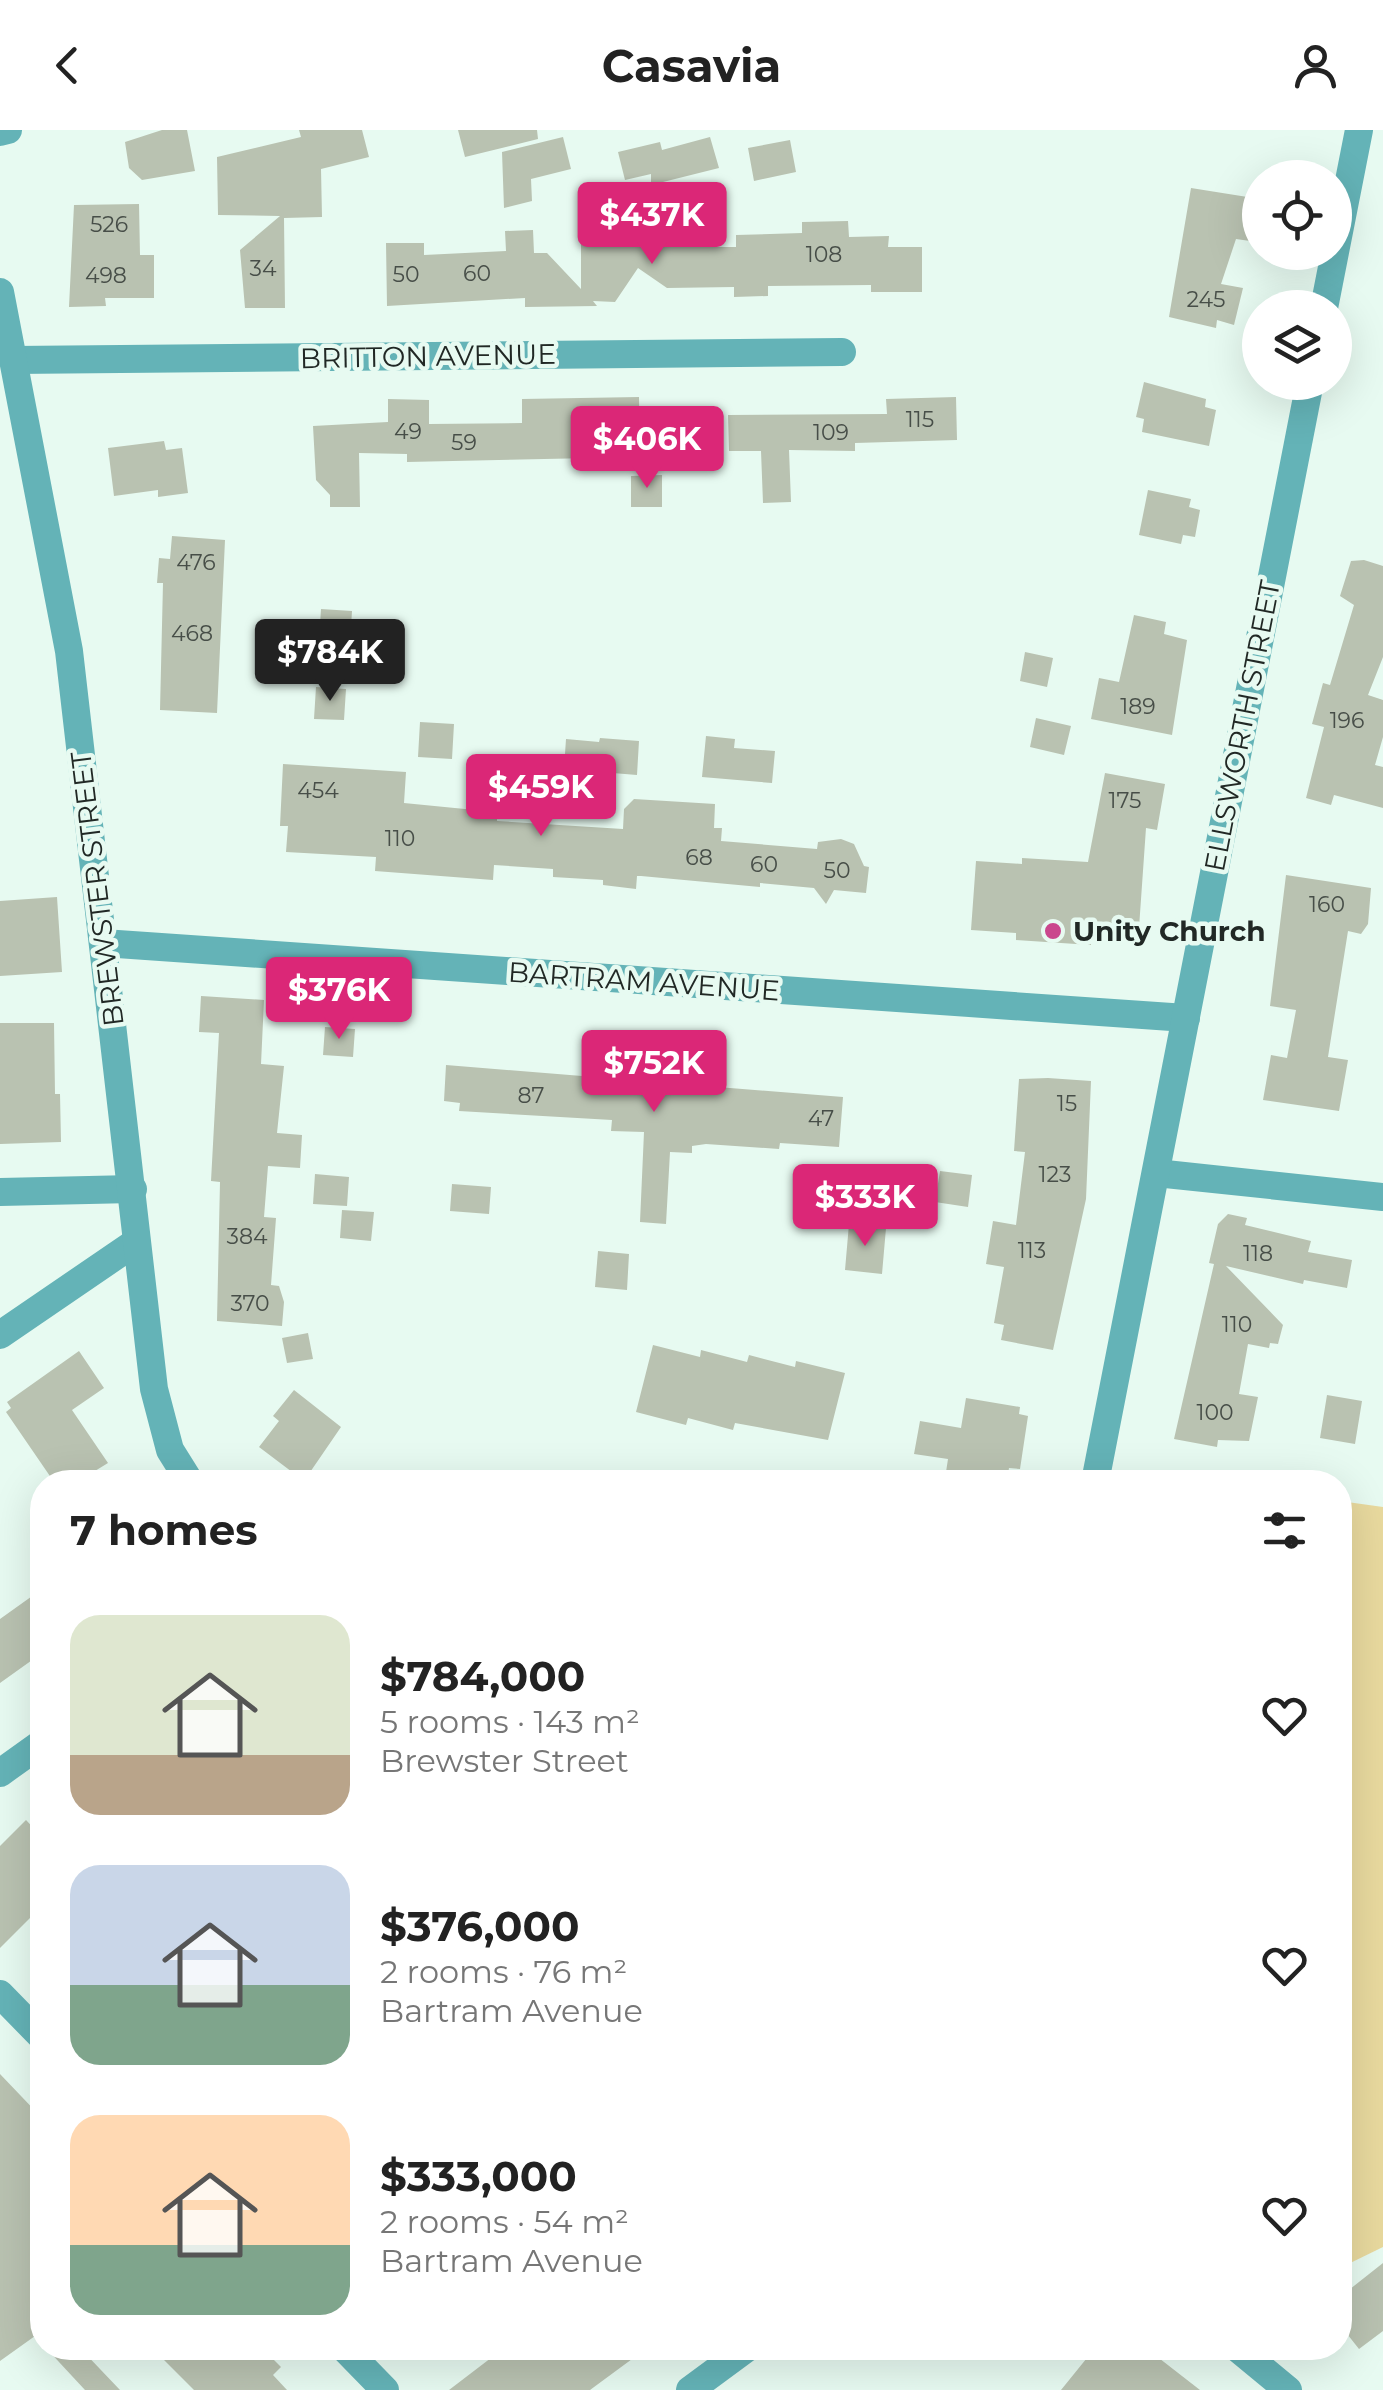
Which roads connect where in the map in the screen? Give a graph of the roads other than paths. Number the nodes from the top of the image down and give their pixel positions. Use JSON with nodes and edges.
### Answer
{"nodes":[{"id":1,"x":8,"y":130,"type":"edge"},
{"id":2,"x":1359,"y":130,"type":"edge"},
{"id":3,"x":0,"y":132,"type":"edge"},
{"id":4,"x":1352,"y":166,"type":"edge"},
{"id":5,"x":0,"y":292,"type":"edge"},
{"id":6,"x":842,"y":352,"type":"dead end"},
{"id":7,"x":14,"y":360,"type":"junction"},
{"id":8,"x":1306,"y":400,"type":"edge"},
{"id":9,"x":103,"y":943,"type":"junction"},
{"id":10,"x":1186,"y":1018,"type":"junction"},
{"id":11,"x":1156,"y":1173,"type":"junction"},
{"id":12,"x":133,"y":1188,"type":"junction"},
{"id":13,"x":0,"y":1192,"type":"edge"},
{"id":14,"x":1383,"y":1197,"type":"edge"},
{"id":15,"x":136,"y":1242,"type":"junction"},
{"id":16,"x":0,"y":1335,"type":"edge"},
{"id":17,"x":184,"y":1470,"type":"edge"},
{"id":18,"x":1097,"y":1470,"type":"edge"},
{"id":19,"x":30,"y":1752,"type":"edge"},
{"id":20,"x":0,"y":1773,"type":"edge"},
{"id":21,"x":0,"y":1994,"type":"edge"},
{"id":22,"x":30,"y":2025,"type":"edge"},
{"id":23,"x":356,"y":2360,"type":"edge"},
{"id":24,"x":731,"y":2360,"type":"edge"},
{"id":25,"x":1252,"y":2360,"type":"edge"},
{"id":26,"x":385,"y":2390,"type":"edge"},
{"id":27,"x":690,"y":2390,"type":"edge"},
{"id":28,"x":1288,"y":2390,"type":"edge"}],
"edges":[{"from":1,"to":3,"type":"street"},
{"from":2,"to":4,"type":"street"},
{"from":5,"to":7,"type":"street","name":"BREWSTER STREET"},
{"from":6,"to":7,"type":"street","name":"BRITTON AVENUE"},
{"from":7,"to":9,"type":"street","name":"BREWSTER STREET"},
{"from":8,"to":10,"type":"street","name":"ELLSWORTH STREET"},
{"from":9,"to":10,"type":"street","name":"BARTRAM AVENUE"},
{"from":9,"to":12,"type":"street","name":"BREWSTER STREET"},
{"from":10,"to":11,"type":"street","name":"ELLSWORTH STREET"},
{"from":11,"to":14,"type":"street"},
{"from":11,"to":18,"type":"street","name":"ELLSWORTH STREET"},
{"from":12,"to":13,"type":"street"},
{"from":12,"to":15,"type":"street","name":"BREWSTER STREET"},
{"from":15,"to":16,"type":"street"},
{"from":15,"to":17,"type":"street","name":"BREWSTER STREET"},
{"from":19,"to":20,"type":"street"},
{"from":21,"to":22,"type":"street"},
{"from":23,"to":26,"type":"street"},
{"from":24,"to":27,"type":"street"},
{"from":25,"to":28,"type":"street"}]}
